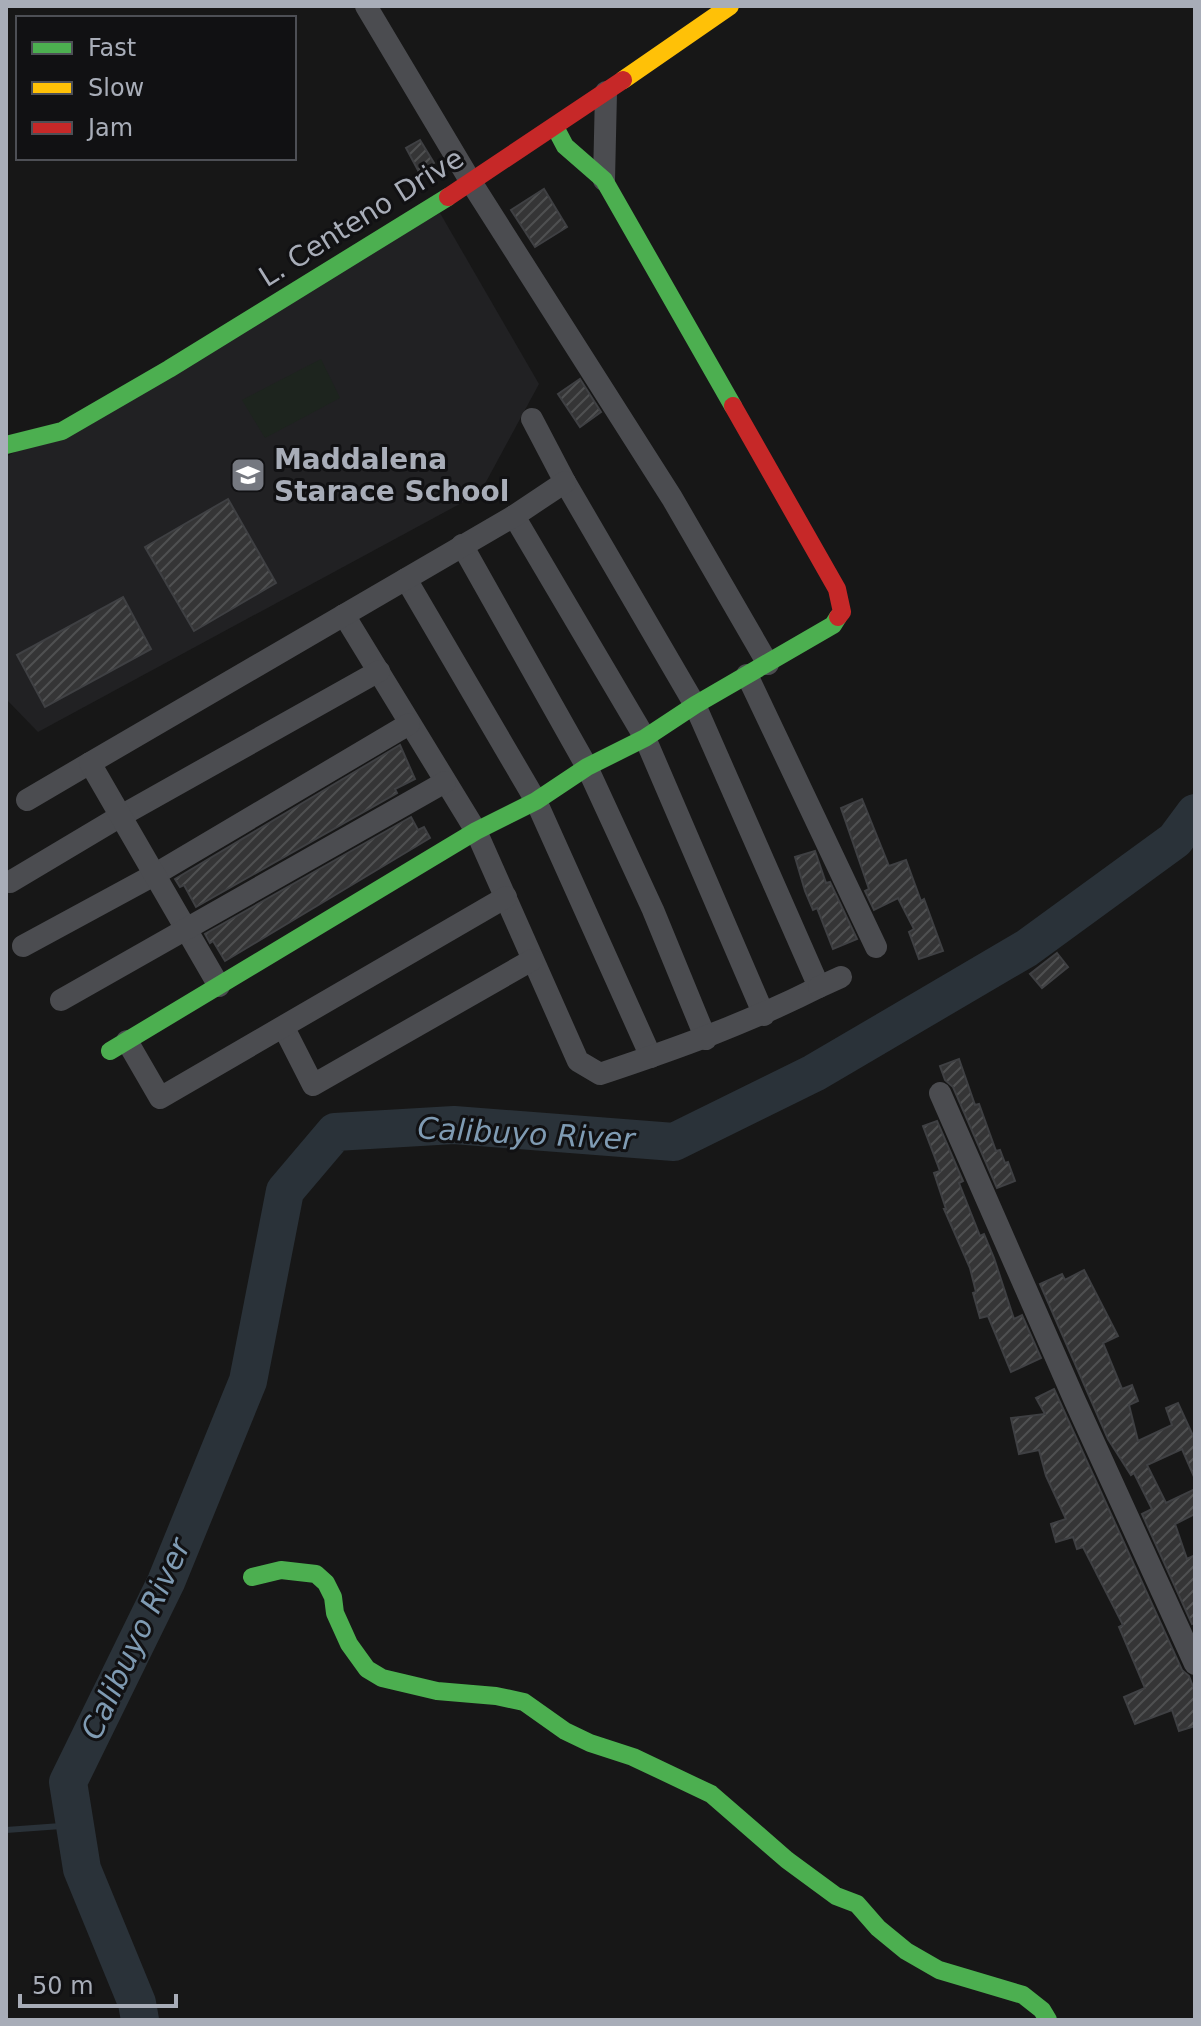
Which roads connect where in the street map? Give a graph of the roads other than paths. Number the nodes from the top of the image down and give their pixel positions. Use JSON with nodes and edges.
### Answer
{"nodes":[{"id":1,"x":366,"y":6,"type":"edge"},
{"id":2,"x":730,"y":6,"type":"edge"},
{"id":3,"x":606,"y":92,"type":"junction"},
{"id":4,"x":555,"y":127,"type":"junction"},
{"id":5,"x":604,"y":180,"type":"junction"},
{"id":6,"x":471,"y":182,"type":"junction"},
{"id":7,"x":532,"y":419,"type":"dead end"},
{"id":8,"x":6,"y":445,"type":"edge"},
{"id":9,"x":565,"y":482,"type":"junction"},
{"id":10,"x":514,"y":516,"type":"junction"},
{"id":11,"x":462,"y":545,"type":"junction"},
{"id":12,"x":406,"y":579,"type":"junction"},
{"id":13,"x":344,"y":615,"type":"junction"},
{"id":14,"x":768,"y":664,"type":"junction"},
{"id":15,"x":379,"y":671,"type":"junction"},
{"id":16,"x":747,"y":675,"type":"junction"},
{"id":17,"x":695,"y":705,"type":"junction"},
{"id":18,"x":409,"y":724,"type":"junction"},
{"id":19,"x":645,"y":738,"type":"junction"},
{"id":20,"x":90,"y":763,"type":"junction"},
{"id":21,"x":587,"y":767,"type":"junction"},
{"id":22,"x":445,"y":782,"type":"junction"},
{"id":23,"x":27,"y":800,"type":"dead end"},
{"id":24,"x":536,"y":801,"type":"junction"},
{"id":25,"x":119,"y":817,"type":"junction"},
{"id":26,"x":476,"y":831,"type":"junction"},
{"id":27,"x":154,"y":875,"type":"junction"},
{"id":28,"x":10,"y":882,"type":"dead end"},
{"id":29,"x":506,"y":897,"type":"junction"},
{"id":30,"x":185,"y":928,"type":"junction"},
{"id":31,"x":23,"y":946,"type":"dead end"},
{"id":32,"x":876,"y":947,"type":"dead end"},
{"id":33,"x":532,"y":960,"type":"junction"},
{"id":34,"x":841,"y":977,"type":"dead end"},
{"id":35,"x":219,"y":986,"type":"junction"},
{"id":36,"x":819,"y":987,"type":"junction"},
{"id":37,"x":61,"y":1000,"type":"dead end"},
{"id":38,"x":764,"y":1015,"type":"junction"},
{"id":39,"x":284,"y":1028,"type":"junction"},
{"id":40,"x":706,"y":1039,"type":"junction"},
{"id":41,"x":119,"y":1046,"type":"joint"},
{"id":42,"x":651,"y":1057,"type":"junction"},
{"id":43,"x":940,"y":1093,"type":"dead end"},
{"id":44,"x":252,"y":1577,"type":"dead end"},
{"id":45,"x":1195,"y":1664,"type":"edge"},
{"id":46,"x":1048,"y":2020,"type":"edge"}],
"edges":[{"from":1,"to":6,"type":"street"},
{"from":2,"to":3,"type":"street","name":"L. Centeno Drive"},
{"from":3,"to":4,"type":"street","name":"L. Centeno Drive"},
{"from":3,"to":5,"type":"street"},
{"from":4,"to":5,"type":"street"},
{"from":4,"to":6,"type":"street","name":"L. Centeno Drive"},
{"from":5,"to":14,"type":"street"},
{"from":6,"to":8,"type":"street","name":"L. Centeno Drive"},
{"from":6,"to":14,"type":"street"},
{"from":7,"to":9,"type":"street"},
{"from":9,"to":10,"type":"street"},
{"from":9,"to":17,"type":"street"},
{"from":10,"to":11,"type":"street"},
{"from":10,"to":19,"type":"street"},
{"from":11,"to":12,"type":"street"},
{"from":11,"to":21,"type":"street"},
{"from":12,"to":13,"type":"street"},
{"from":12,"to":24,"type":"street"},
{"from":13,"to":15,"type":"street"},
{"from":13,"to":20,"type":"street"},
{"from":14,"to":16,"type":"street"},
{"from":15,"to":18,"type":"street"},
{"from":15,"to":25,"type":"street"},
{"from":16,"to":17,"type":"street"},
{"from":16,"to":32,"type":"street"},
{"from":17,"to":19,"type":"street"},
{"from":17,"to":36,"type":"street"},
{"from":18,"to":22,"type":"street"},
{"from":18,"to":27,"type":"street"},
{"from":19,"to":21,"type":"street"},
{"from":19,"to":38,"type":"street"},
{"from":20,"to":23,"type":"street"},
{"from":20,"to":25,"type":"street"},
{"from":21,"to":24,"type":"street"},
{"from":21,"to":40,"type":"street"},
{"from":22,"to":26,"type":"street"},
{"from":22,"to":30,"type":"street"},
{"from":24,"to":26,"type":"street"},
{"from":24,"to":42,"type":"street"},
{"from":25,"to":27,"type":"street"},
{"from":25,"to":28,"type":"street"},
{"from":26,"to":29,"type":"street"},
{"from":26,"to":35,"type":"street"},
{"from":27,"to":30,"type":"street"},
{"from":27,"to":31,"type":"street"},
{"from":29,"to":33,"type":"street"},
{"from":29,"to":39,"type":"street"},
{"from":30,"to":35,"type":"street"},
{"from":30,"to":37,"type":"street"},
{"from":33,"to":39,"type":"street"},
{"from":33,"to":42,"type":"street"},
{"from":34,"to":36,"type":"street"},
{"from":35,"to":41,"type":"street"},
{"from":36,"to":38,"type":"street"},
{"from":38,"to":40,"type":"street"},
{"from":39,"to":41,"type":"street"},
{"from":40,"to":42,"type":"street"},
{"from":43,"to":45,"type":"street"},
{"from":44,"to":46,"type":"street"}]}
